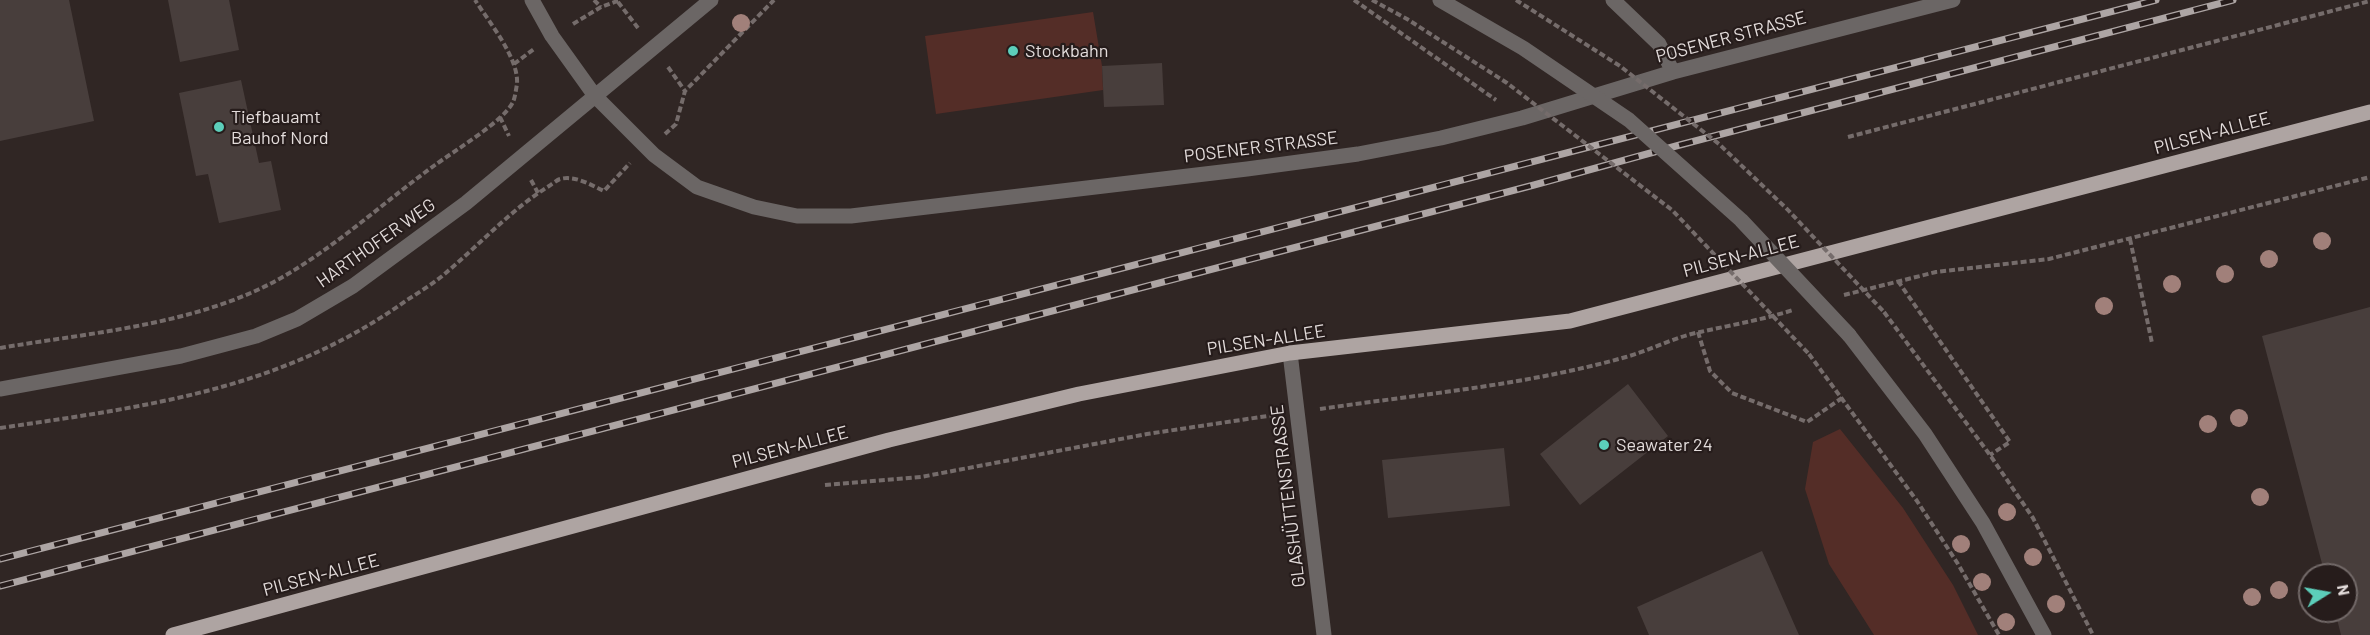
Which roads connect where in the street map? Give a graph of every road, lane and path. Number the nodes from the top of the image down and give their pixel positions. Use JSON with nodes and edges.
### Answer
{"nodes":[{"id":1,"x":475,"y":0,"type":"edge"},
{"id":2,"x":531,"y":0,"type":"edge"},
{"id":3,"x":594,"y":0,"type":"edge"},
{"id":4,"x":711,"y":0,"type":"edge"},
{"id":5,"x":774,"y":0,"type":"edge"},
{"id":6,"x":1354,"y":0,"type":"edge"},
{"id":7,"x":1372,"y":0,"type":"edge"},
{"id":8,"x":1440,"y":0,"type":"edge"},
{"id":9,"x":1516,"y":0,"type":"edge"},
{"id":10,"x":1613,"y":0,"type":"edge"},
{"id":11,"x":1953,"y":0,"type":"edge"},
{"id":12,"x":2370,"y":1,"type":"edge"},
{"id":13,"x":602,"y":7,"type":"dead end"},
{"id":14,"x":1673,"y":72,"type":"junction"},
{"id":15,"x":595,"y":96,"type":"junction"},
{"id":16,"x":2370,"y":112,"type":"edge"},
{"id":17,"x":1522,"y":118,"type":"junction"},
{"id":18,"x":1848,"y":137,"type":"dead end"},
{"id":19,"x":645,"y":147,"type":"junction"},
{"id":20,"x":2370,"y":177,"type":"edge"},
{"id":21,"x":2130,"y":239,"type":"junction"},
{"id":22,"x":1898,"y":281,"type":"junction"},
{"id":23,"x":1839,"y":296,"type":"dead end"},
{"id":24,"x":1798,"y":309,"type":"dead end"},
{"id":25,"x":1698,"y":332,"type":"junction"},
{"id":26,"x":2152,"y":344,"type":"dead end"},
{"id":27,"x":0,"y":348,"type":"edge"},
{"id":28,"x":1290,"y":353,"type":"junction"},
{"id":29,"x":0,"y":389,"type":"edge"},
{"id":30,"x":1842,"y":398,"type":"junction"},
{"id":31,"x":1298,"y":412,"type":"junction"},
{"id":32,"x":1990,"y":455,"type":"junction"},
{"id":33,"x":821,"y":486,"type":"dead end"},
{"id":34,"x":173,"y":635,"type":"edge"},
{"id":35,"x":1324,"y":635,"type":"edge"},
{"id":36,"x":1999,"y":635,"type":"edge"},
{"id":37,"x":2044,"y":635,"type":"edge"},
{"id":38,"x":2093,"y":635,"type":"edge"}],
"edges":[{"from":1,"to":27,"type":"path"},
{"from":2,"to":15,"type":"street","name":"POSENER STRASSE"},
{"from":3,"to":13,"type":"path"},
{"from":4,"to":15,"type":"street","name":"HARTHOFER WEG"},
{"from":5,"to":19,"type":"path"},
{"from":6,"to":17,"type":"path"},
{"from":7,"to":30,"type":"path","bridge":true},
{"from":8,"to":37,"type":"street","bridge":true},
{"from":9,"to":32,"type":"path","bridge":true},
{"from":10,"to":14,"type":"street"},
{"from":11,"to":14,"type":"street","name":"POSENER STRASSE"},
{"from":12,"to":18,"type":"path"},
{"from":14,"to":17,"type":"street","name":"POSENER STRASSE"},
{"from":15,"to":19,"type":"street","name":"POSENER STRASSE"},
{"from":15,"to":29,"type":"street","name":"HARTHOFER WEG"},
{"from":16,"to":28,"type":"main road","name":"PILSEN-ALLEE"},
{"from":17,"to":19,"type":"street","name":"POSENER STRASSE"},
{"from":20,"to":21,"type":"path"},
{"from":21,"to":22,"type":"path"},
{"from":21,"to":26,"type":"path"},
{"from":22,"to":23,"type":"path"},
{"from":22,"to":32,"type":"path"},
{"from":24,"to":25,"type":"path"},
{"from":25,"to":30,"type":"path"},
{"from":25,"to":31,"type":"path"},
{"from":28,"to":31,"type":"street","name":"GLASHÜTTENSTRASSE"},
{"from":28,"to":34,"type":"main road","name":"PILSEN-ALLEE"},
{"from":30,"to":36,"type":"path"},
{"from":31,"to":33,"type":"path"},
{"from":31,"to":35,"type":"street","name":"GLASHÜTTENSTRASSE"},
{"from":32,"to":38,"type":"path"}]}
